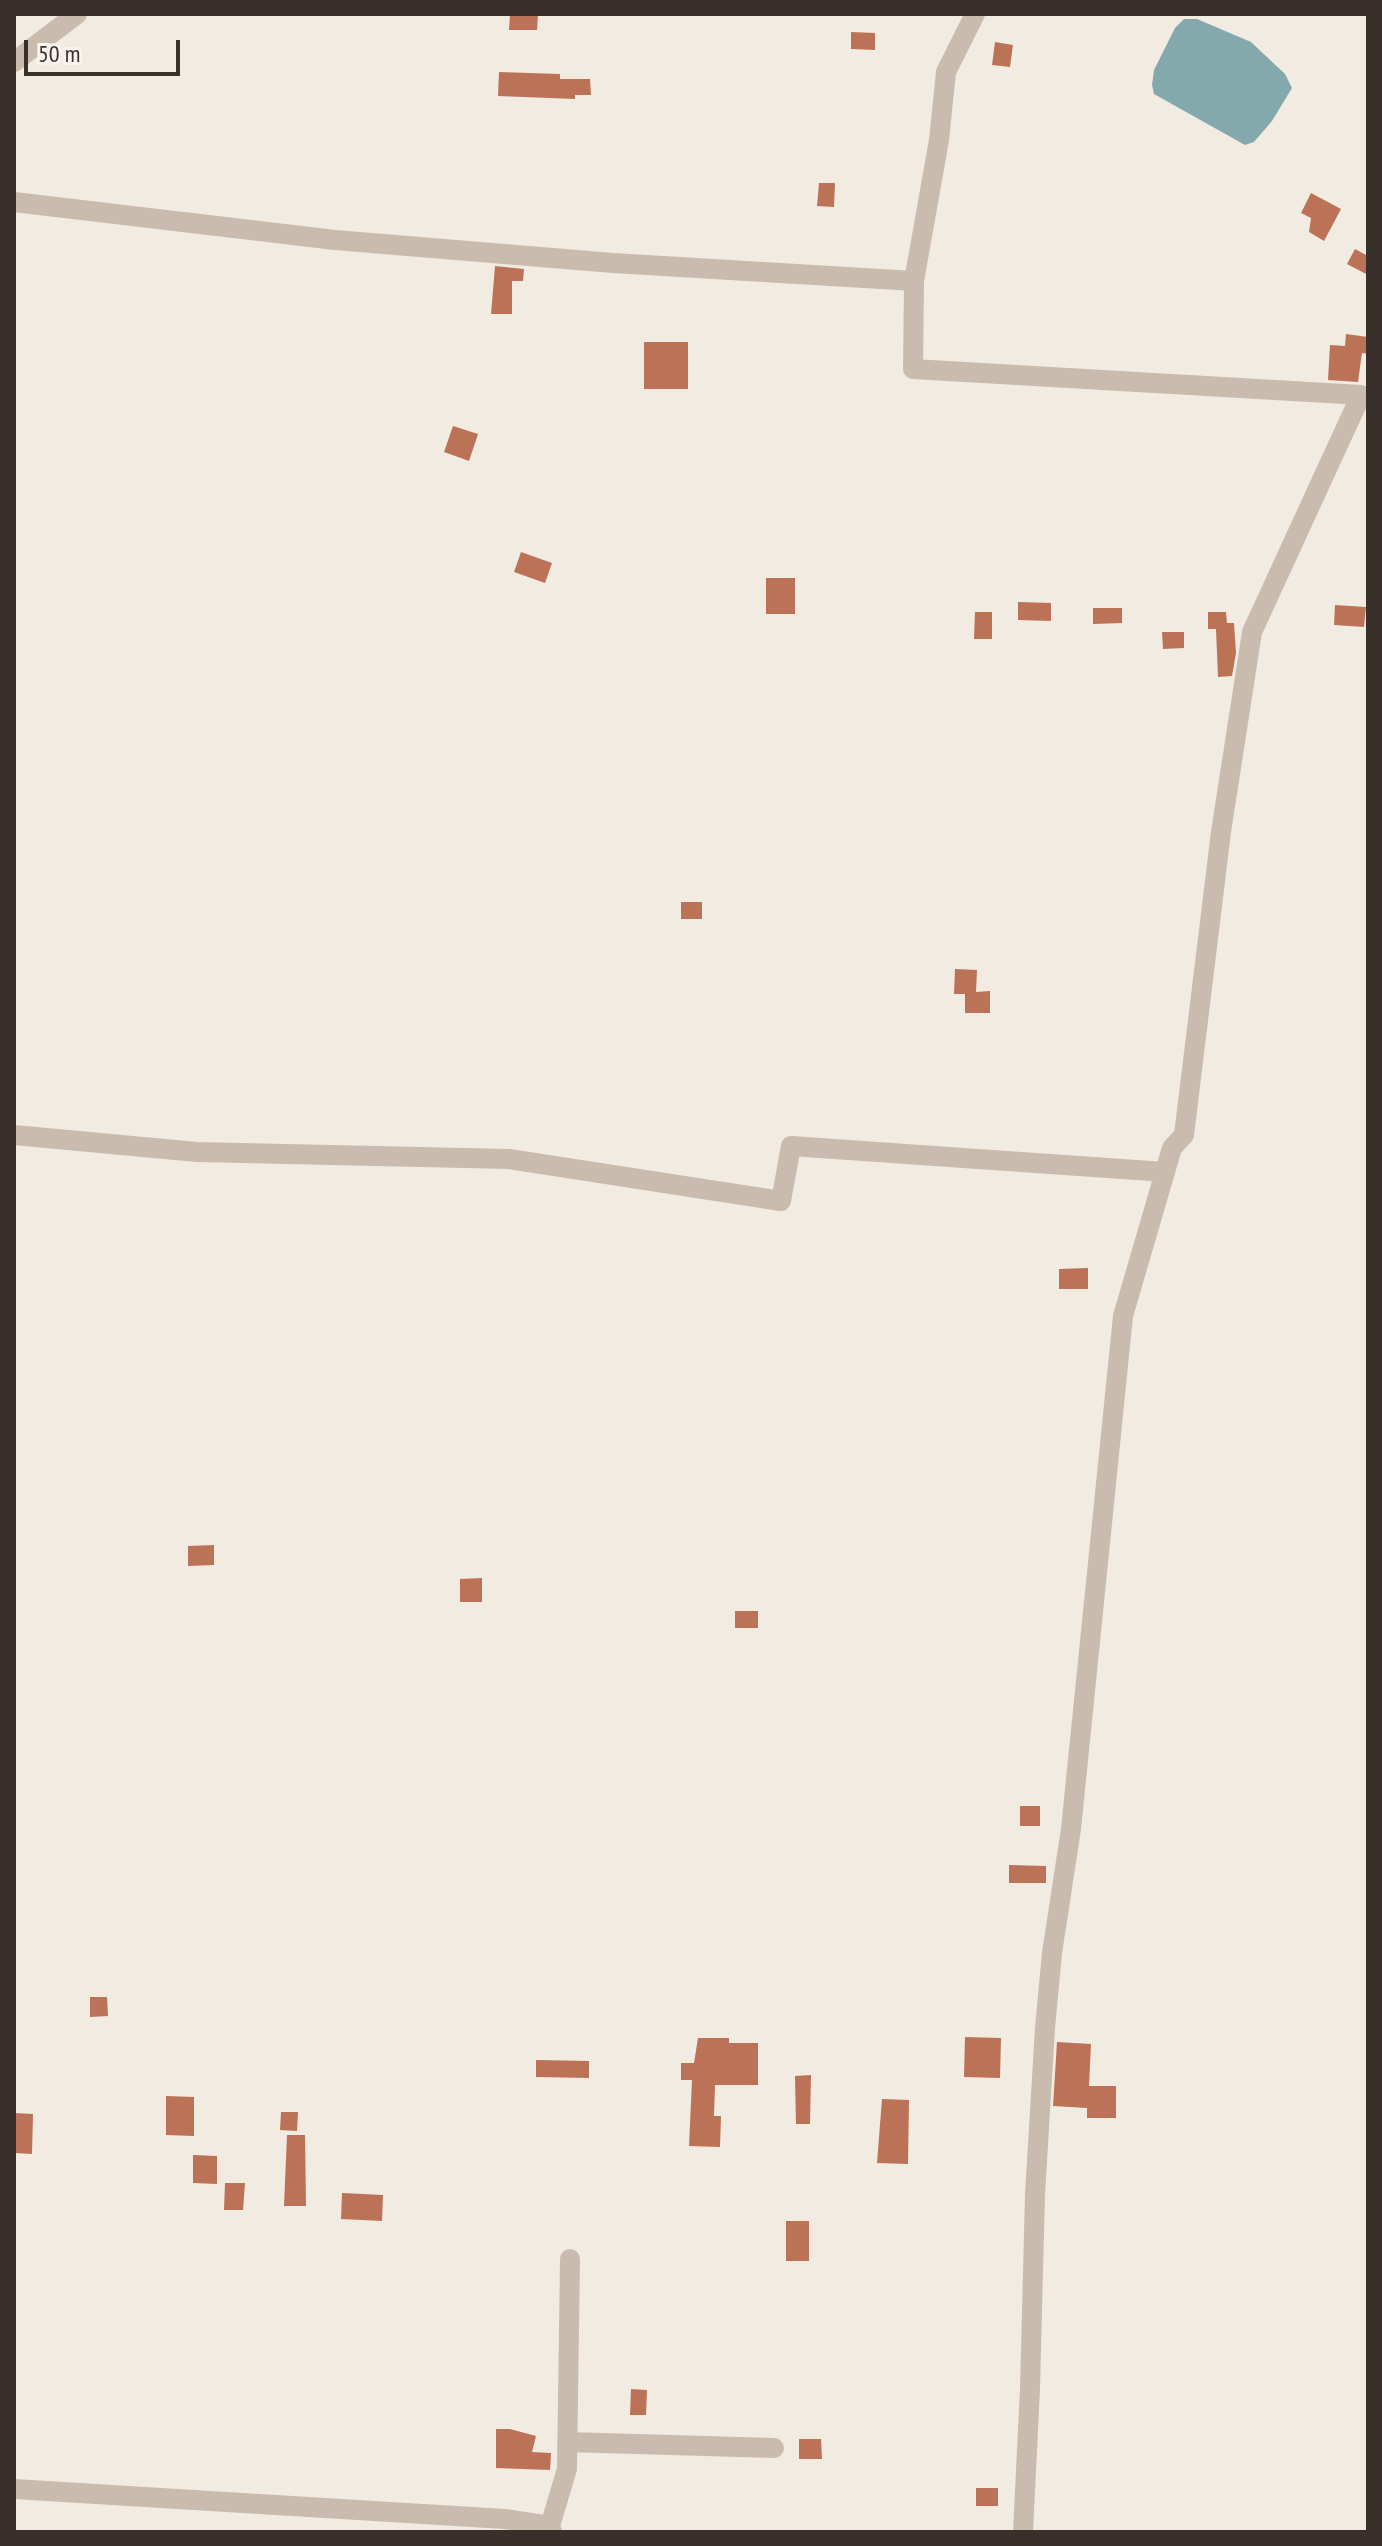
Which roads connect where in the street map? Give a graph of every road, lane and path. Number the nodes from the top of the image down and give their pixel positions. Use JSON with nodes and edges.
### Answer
{"nodes":[{"id":1,"x":77,"y":14,"type":"edge"},
{"id":2,"x":975,"y":14,"type":"edge"},
{"id":3,"x":14,"y":62,"type":"edge"},
{"id":4,"x":14,"y":202,"type":"edge"},
{"id":5,"x":914,"y":281,"type":"junction"},
{"id":6,"x":14,"y":1135,"type":"edge"},
{"id":7,"x":1165,"y":1172,"type":"junction"},
{"id":8,"x":570,"y":2259,"type":"dead end"},
{"id":9,"x":567,"y":2442,"type":"junction"},
{"id":10,"x":774,"y":2448,"type":"dead end"},
{"id":11,"x":14,"y":2489,"type":"edge"},
{"id":12,"x":551,"y":2529,"type":"edge"},
{"id":13,"x":1023,"y":2532,"type":"edge"}],
"edges":[{"from":1,"to":3,"type":"street"},
{"from":2,"to":5,"type":"street"},
{"from":4,"to":5,"type":"street"},
{"from":5,"to":7,"type":"street"},
{"from":6,"to":7,"type":"street"},
{"from":7,"to":13,"type":"street"},
{"from":8,"to":9,"type":"street"},
{"from":9,"to":10,"type":"street"},
{"from":9,"to":12,"type":"street"},
{"from":11,"to":12,"type":"street"}]}
